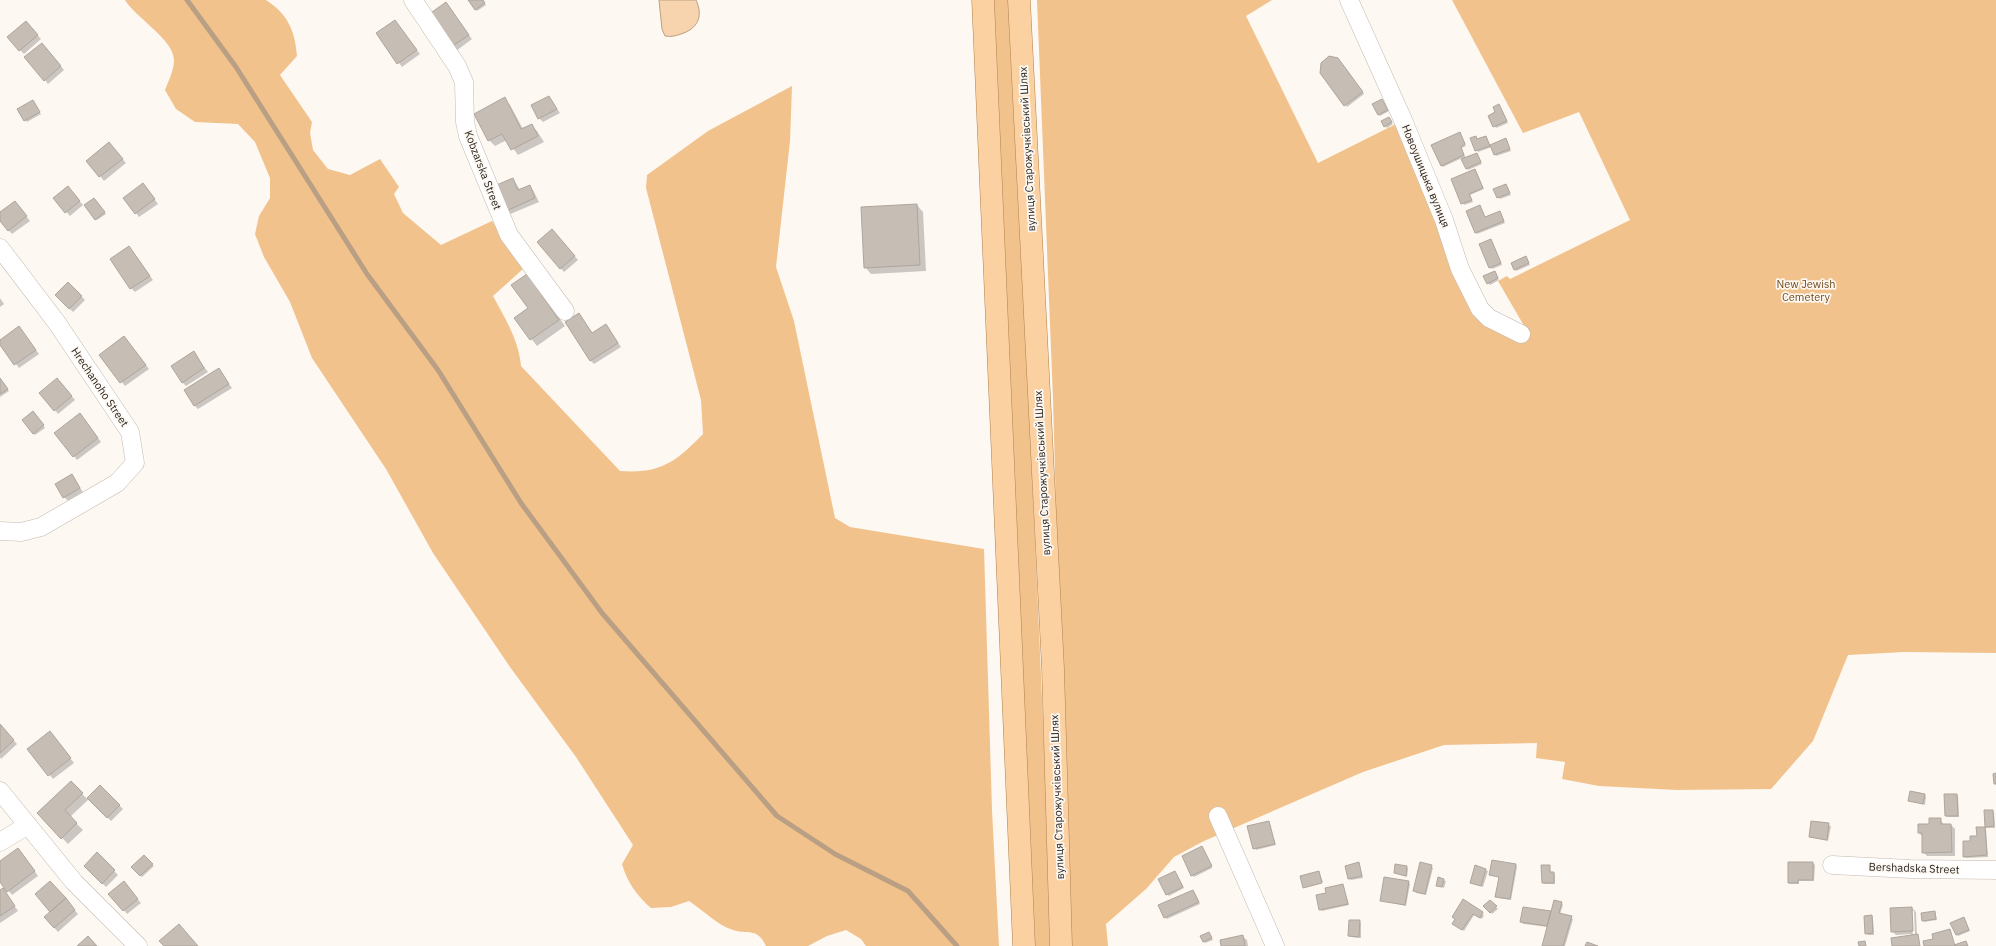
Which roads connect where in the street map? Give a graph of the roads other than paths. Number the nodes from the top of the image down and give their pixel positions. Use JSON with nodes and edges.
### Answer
{"nodes":[{"id":1,"x":413,"y":0,"type":"edge"},
{"id":2,"x":982,"y":0,"type":"edge"},
{"id":3,"x":1019,"y":0,"type":"edge"},
{"id":4,"x":1349,"y":0,"type":"edge"},
{"id":5,"x":0,"y":248,"type":"edge"},
{"id":6,"x":565,"y":311,"type":"dead end"},
{"id":7,"x":1521,"y":334,"type":"dead end"},
{"id":8,"x":0,"y":531,"type":"edge"},
{"id":9,"x":0,"y":792,"type":"edge"},
{"id":10,"x":1218,"y":816,"type":"dead end"},
{"id":11,"x":28,"y":825,"type":"junction"},
{"id":12,"x":0,"y":842,"type":"edge"},
{"id":13,"x":1832,"y":865,"type":"dead end"},
{"id":14,"x":1996,"y":870,"type":"edge"},
{"id":15,"x":138,"y":946,"type":"edge"},
{"id":16,"x":1024,"y":946,"type":"edge"},
{"id":17,"x":1061,"y":946,"type":"edge"},
{"id":18,"x":1275,"y":946,"type":"edge"}],
"edges":[{"from":1,"to":6,"type":"street","name":"Kobzarska Street"},
{"from":2,"to":16,"type":"main road"},
{"from":3,"to":17,"type":"main road","name":"вулиця Старожучківський Шлях"},
{"from":4,"to":7,"type":"street","name":"Новоушицька вулиця"},
{"from":5,"to":8,"type":"street","name":"Hrechanoho Street"},
{"from":9,"to":11,"type":"street"},
{"from":10,"to":18,"type":"street"},
{"from":11,"to":12,"type":"street"},
{"from":11,"to":15,"type":"street"},
{"from":13,"to":14,"type":"street","name":"Bershadska Street"}]}
